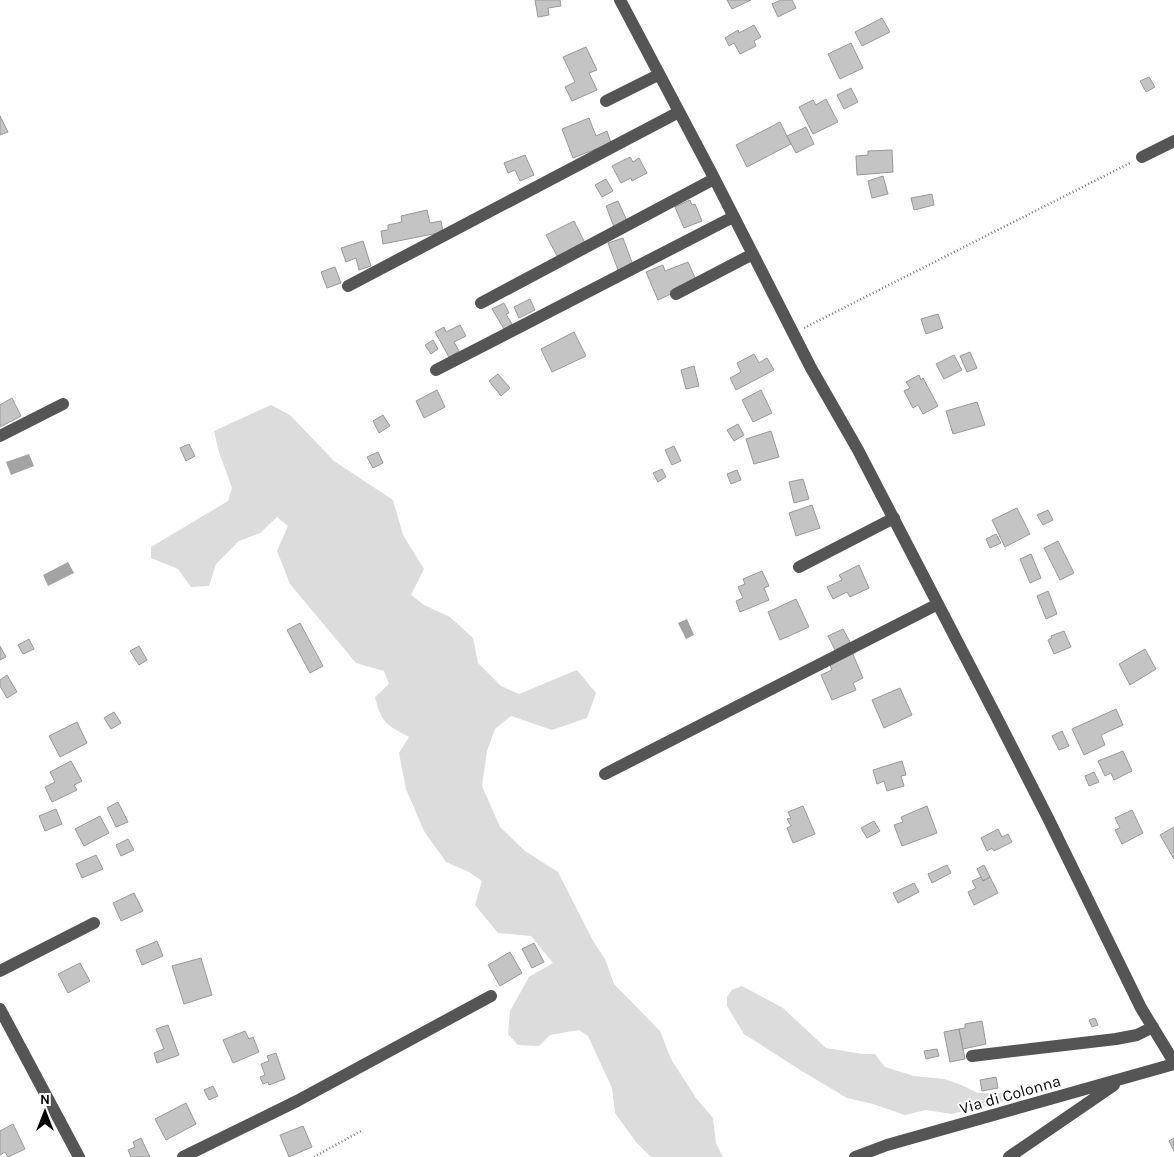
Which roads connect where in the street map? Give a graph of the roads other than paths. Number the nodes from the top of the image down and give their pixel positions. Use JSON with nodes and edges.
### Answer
{"nodes":[{"id":1,"x":620,"y":0,"type":"edge"},
{"id":2,"x":658,"y":75,"type":"junction"},
{"id":3,"x":606,"y":101,"type":"dead end"},
{"id":4,"x":679,"y":112,"type":"junction"},
{"id":5,"x":1174,"y":141,"type":"edge"},
{"id":6,"x":1142,"y":157,"type":"road end"},
{"id":7,"x":714,"y":179,"type":"junction"},
{"id":8,"x":733,"y":217,"type":"junction"},
{"id":9,"x":753,"y":254,"type":"junction"},
{"id":10,"x":348,"y":286,"type":"dead end"},
{"id":11,"x":676,"y":294,"type":"dead end"},
{"id":12,"x":481,"y":303,"type":"dead end"},
{"id":13,"x":436,"y":370,"type":"dead end"},
{"id":14,"x":63,"y":404,"type":"dead end"},
{"id":15,"x":0,"y":436,"type":"edge"},
{"id":16,"x":894,"y":518,"type":"junction"},
{"id":17,"x":799,"y":567,"type":"dead end"},
{"id":18,"x":938,"y":604,"type":"junction"},
{"id":19,"x":605,"y":774,"type":"dead end"},
{"id":20,"x":94,"y":923,"type":"dead end"},
{"id":21,"x":0,"y":971,"type":"edge"},
{"id":22,"x":491,"y":996,"type":"dead end"},
{"id":23,"x":0,"y":1009,"type":"edge"},
{"id":24,"x":1153,"y":1027,"type":"junction"},
{"id":25,"x":972,"y":1056,"type":"dead end"},
{"id":26,"x":1174,"y":1063,"type":"edge"},
{"id":27,"x":1124,"y":1078,"type":"junction"},
{"id":28,"x":79,"y":1157,"type":"edge"},
{"id":29,"x":184,"y":1157,"type":"edge"},
{"id":30,"x":855,"y":1157,"type":"edge"},
{"id":31,"x":1009,"y":1157,"type":"edge"}],
"edges":[{"from":1,"to":2,"type":"street"},
{"from":2,"to":3,"type":"street"},
{"from":2,"to":4,"type":"street"},
{"from":4,"to":7,"type":"street"},
{"from":4,"to":10,"type":"street"},
{"from":5,"to":6,"type":"street"},
{"from":7,"to":8,"type":"street"},
{"from":7,"to":12,"type":"street"},
{"from":8,"to":9,"type":"street"},
{"from":8,"to":13,"type":"street"},
{"from":9,"to":11,"type":"street"},
{"from":9,"to":16,"type":"street"},
{"from":14,"to":15,"type":"street"},
{"from":16,"to":17,"type":"street"},
{"from":16,"to":18,"type":"street"},
{"from":18,"to":19,"type":"street"},
{"from":18,"to":24,"type":"street"},
{"from":20,"to":21,"type":"street"},
{"from":22,"to":29,"type":"street"},
{"from":23,"to":28,"type":"street"},
{"from":24,"to":25,"type":"street"},
{"from":24,"to":26,"type":"street"},
{"from":26,"to":27,"type":"street","name":"Via di Colonna"},
{"from":27,"to":30,"type":"street","name":"Via di Colonna"},
{"from":27,"to":31,"type":"street"}]}
